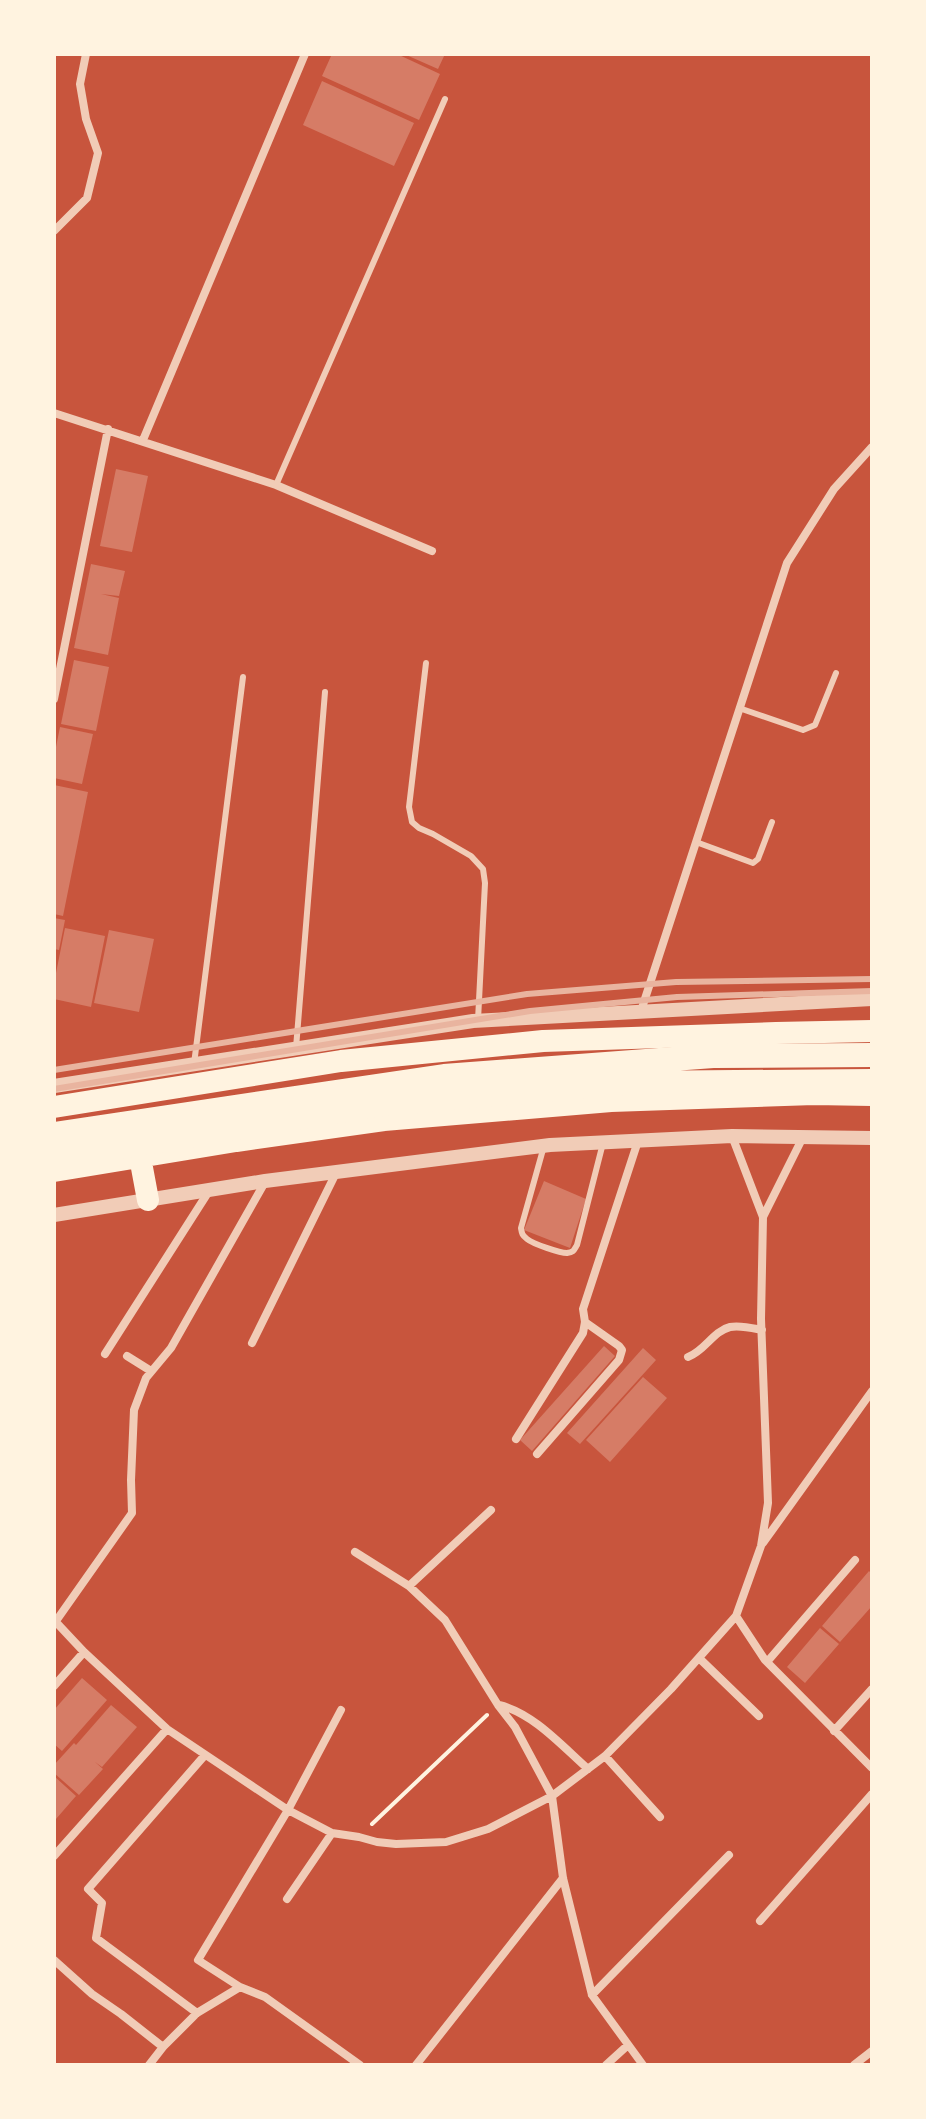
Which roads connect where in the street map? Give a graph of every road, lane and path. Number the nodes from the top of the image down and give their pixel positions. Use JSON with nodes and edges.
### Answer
{"nodes":[{"id":1,"x":86,"y":54,"type":"edge"},
{"id":2,"x":305,"y":54,"type":"edge"},
{"id":3,"x":445,"y":99,"type":"dead end"},
{"id":4,"x":54,"y":231,"type":"edge"},
{"id":5,"x":54,"y":413,"type":"edge"},
{"id":6,"x":108,"y":429,"type":"junction"},
{"id":7,"x":143,"y":440,"type":"junction"},
{"id":8,"x":872,"y":447,"type":"edge"},
{"id":9,"x":276,"y":485,"type":"junction"},
{"id":10,"x":432,"y":551,"type":"dead end"},
{"id":11,"x":426,"y":663,"type":"dead end"},
{"id":12,"x":836,"y":673,"type":"dead end"},
{"id":13,"x":243,"y":677,"type":"dead end"},
{"id":14,"x":325,"y":692,"type":"dead end"},
{"id":15,"x":54,"y":699,"type":"edge"},
{"id":16,"x":739,"y":708,"type":"junction"},
{"id":17,"x":772,"y":822,"type":"dead end"},
{"id":18,"x":696,"y":842,"type":"junction"},
{"id":19,"x":872,"y":999,"type":"edge"},
{"id":20,"x":641,"y":1011,"type":"junction"},
{"id":21,"x":478,"y":1020,"type":"junction"},
{"id":22,"x":872,"y":1031,"type":"edge"},
{"id":23,"x":296,"y":1048,"type":"junction"},
{"id":24,"x":872,"y":1055,"type":"edge"},
{"id":25,"x":194,"y":1064,"type":"junction"},
{"id":26,"x":872,"y":1081,"type":"edge"},
{"id":27,"x":54,"y":1086,"type":"edge"},
{"id":28,"x":872,"y":1095,"type":"edge"},
{"id":29,"x":54,"y":1107,"type":"edge"},
{"id":30,"x":54,"y":1134,"type":"edge"},
{"id":31,"x":732,"y":1136,"type":"junction"},
{"id":32,"x":803,"y":1137,"type":"junction"},
{"id":33,"x":872,"y":1138,"type":"edge"},
{"id":34,"x":638,"y":1141,"type":"junction"},
{"id":35,"x":603,"y":1143,"type":"junction"},
{"id":36,"x":544,"y":1146,"type":"junction"},
{"id":37,"x":140,"y":1157,"type":"junction"},
{"id":38,"x":54,"y":1158,"type":"edge"},
{"id":39,"x":54,"y":1171,"type":"edge"},
{"id":40,"x":336,"y":1172,"type":"junction"},
{"id":41,"x":265,"y":1181,"type":"junction"},
{"id":42,"x":209,"y":1190,"type":"junction"},
{"id":43,"x":148,"y":1200,"type":"junction"},
{"id":44,"x":54,"y":1215,"type":"edge"},
{"id":45,"x":763,"y":1217,"type":"junction"},
{"id":46,"x":585,"y":1322,"type":"junction"},
{"id":47,"x":762,"y":1330,"type":"junction"},
{"id":48,"x":252,"y":1343,"type":"dead end"},
{"id":49,"x":105,"y":1354,"type":"dead end"},
{"id":50,"x":127,"y":1356,"type":"dead end"},
{"id":51,"x":688,"y":1357,"type":"dead end"},
{"id":52,"x":151,"y":1371,"type":"junction"},
{"id":53,"x":872,"y":1391,"type":"edge"},
{"id":54,"x":516,"y":1439,"type":"dead end"},
{"id":55,"x":537,"y":1454,"type":"dead end"},
{"id":56,"x":491,"y":1510,"type":"dead end"},
{"id":57,"x":761,"y":1546,"type":"junction"},
{"id":58,"x":355,"y":1552,"type":"dead end"},
{"id":59,"x":855,"y":1560,"type":"dead end"},
{"id":60,"x":409,"y":1586,"type":"junction"},
{"id":61,"x":736,"y":1616,"type":"junction"},
{"id":62,"x":55,"y":1621,"type":"edge"},
{"id":63,"x":84,"y":1652,"type":"junction"},
{"id":64,"x":699,"y":1658,"type":"junction"},
{"id":65,"x":767,"y":1662,"type":"junction"},
{"id":66,"x":54,"y":1686,"type":"edge"},
{"id":67,"x":872,"y":1689,"type":"edge"},
{"id":68,"x":498,"y":1705,"type":"junction"},
{"id":69,"x":341,"y":1710,"type":"dead end"},
{"id":70,"x":759,"y":1716,"type":"dead end"},
{"id":71,"x":167,"y":1729,"type":"junction"},
{"id":72,"x":834,"y":1731,"type":"junction"},
{"id":73,"x":205,"y":1755,"type":"junction"},
{"id":74,"x":605,"y":1756,"type":"junction"},
{"id":75,"x":872,"y":1768,"type":"edge"},
{"id":76,"x":588,"y":1769,"type":"junction"},
{"id":77,"x":872,"y":1794,"type":"edge"},
{"id":78,"x":552,"y":1796,"type":"junction"},
{"id":79,"x":288,"y":1810,"type":"junction"},
{"id":80,"x":660,"y":1817,"type":"dead end"},
{"id":81,"x":332,"y":1833,"type":"junction"},
{"id":82,"x":359,"y":1837,"type":"junction"},
{"id":83,"x":729,"y":1855,"type":"dead end"},
{"id":84,"x":54,"y":1856,"type":"edge"},
{"id":85,"x":563,"y":1878,"type":"junction"},
{"id":86,"x":287,"y":1899,"type":"dead end"},
{"id":87,"x":760,"y":1921,"type":"dead end"},
{"id":88,"x":54,"y":1960,"type":"edge"},
{"id":89,"x":240,"y":1987,"type":"junction"},
{"id":90,"x":592,"y":1995,"type":"junction"},
{"id":91,"x":197,"y":2013,"type":"junction"},
{"id":92,"x":628,"y":2045,"type":"junction"},
{"id":93,"x":163,"y":2047,"type":"junction"},
{"id":94,"x":872,"y":2051,"type":"edge"},
{"id":95,"x":149,"y":2065,"type":"edge"},
{"id":96,"x":360,"y":2065,"type":"edge"},
{"id":97,"x":416,"y":2065,"type":"edge"},
{"id":98,"x":606,"y":2065,"type":"edge"},
{"id":99,"x":643,"y":2065,"type":"edge"},
{"id":100,"x":854,"y":2065,"type":"edge"}],
"edges":[{"from":1,"to":4,"type":"street"},
{"from":2,"to":7,"type":"street"},
{"from":3,"to":9,"type":"lane"},
{"from":5,"to":6,"type":"street"},
{"from":6,"to":7,"type":"street"},
{"from":6,"to":15,"type":"street"},
{"from":7,"to":9,"type":"street"},
{"from":8,"to":16,"type":"street"},
{"from":9,"to":10,"type":"street"},
{"from":11,"to":21,"type":"lane"},
{"from":12,"to":16,"type":"lane"},
{"from":13,"to":25,"type":"lane"},
{"from":14,"to":23,"type":"lane"},
{"from":16,"to":18,"type":"street"},
{"from":17,"to":18,"type":"lane"},
{"from":18,"to":20,"type":"street"},
{"from":19,"to":20,"type":"street"},
{"from":20,"to":21,"type":"street"},
{"from":21,"to":23,"type":"street"},
{"from":22,"to":29,"type":"highway"},
{"from":23,"to":25,"type":"street"},
{"from":24,"to":30,"type":"highway"},
{"from":25,"to":27,"type":"street"},
{"from":26,"to":38,"type":"highway"},
{"from":28,"to":37,"type":"highway"},
{"from":31,"to":32,"type":"street"},
{"from":31,"to":34,"type":"street"},
{"from":31,"to":45,"type":"street"},
{"from":32,"to":33,"type":"street"},
{"from":32,"to":45,"type":"street"},
{"from":34,"to":35,"type":"street"},
{"from":34,"to":46,"type":"street"},
{"from":35,"to":36,"type":"street"},
{"from":35,"to":36,"type":"lane"},
{"from":36,"to":40,"type":"street"},
{"from":37,"to":39,"type":"highway"},
{"from":37,"to":43,"type":"highway"},
{"from":40,"to":41,"type":"street"},
{"from":40,"to":48,"type":"street"},
{"from":41,"to":42,"type":"street"},
{"from":41,"to":52,"type":"street"},
{"from":42,"to":43,"type":"street"},
{"from":42,"to":49,"type":"street"},
{"from":43,"to":44,"type":"street"},
{"from":45,"to":47,"type":"street"},
{"from":46,"to":54,"type":"street"},
{"from":46,"to":55,"type":"street"},
{"from":47,"to":51,"type":"street"},
{"from":47,"to":57,"type":"street"},
{"from":50,"to":52,"type":"street"},
{"from":52,"to":62,"type":"street"},
{"from":53,"to":57,"type":"street"},
{"from":56,"to":60,"type":"street"},
{"from":57,"to":61,"type":"street"},
{"from":58,"to":60,"type":"street"},
{"from":59,"to":65,"type":"street"},
{"from":60,"to":68,"type":"street"},
{"from":61,"to":64,"type":"street"},
{"from":61,"to":65,"type":"street"},
{"from":62,"to":63,"type":"street"},
{"from":63,"to":66,"type":"street"},
{"from":63,"to":71,"type":"street"},
{"from":64,"to":70,"type":"street"},
{"from":64,"to":74,"type":"street"},
{"from":65,"to":72,"type":"street"},
{"from":67,"to":72,"type":"street"},
{"from":68,"to":76,"type":"street"},
{"from":68,"to":78,"type":"street"},
{"from":68,"to":82,"type":"path"},
{"from":69,"to":79,"type":"street"},
{"from":71,"to":73,"type":"street"},
{"from":71,"to":84,"type":"street"},
{"from":72,"to":75,"type":"street"},
{"from":73,"to":79,"type":"street"},
{"from":73,"to":91,"type":"street"},
{"from":74,"to":76,"type":"street"},
{"from":74,"to":80,"type":"street"},
{"from":76,"to":78,"type":"street"},
{"from":77,"to":87,"type":"street"},
{"from":78,"to":82,"type":"street"},
{"from":78,"to":85,"type":"street"},
{"from":79,"to":81,"type":"street"},
{"from":79,"to":89,"type":"street"},
{"from":81,"to":82,"type":"street"},
{"from":81,"to":86,"type":"street"},
{"from":83,"to":90,"type":"street"},
{"from":85,"to":90,"type":"street"},
{"from":85,"to":97,"type":"street"},
{"from":88,"to":93,"type":"street"},
{"from":89,"to":91,"type":"street"},
{"from":89,"to":96,"type":"street"},
{"from":90,"to":92,"type":"street"},
{"from":91,"to":93,"type":"street"},
{"from":92,"to":98,"type":"street"},
{"from":92,"to":99,"type":"street"},
{"from":93,"to":95,"type":"street"},
{"from":94,"to":100,"type":"street"}]}
